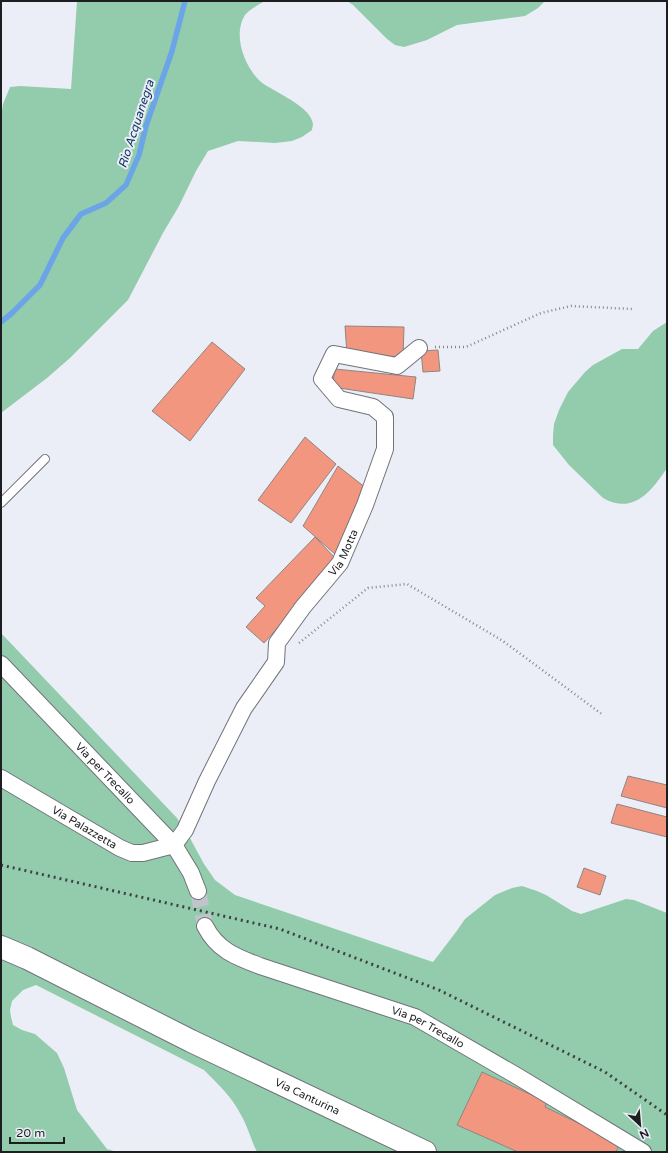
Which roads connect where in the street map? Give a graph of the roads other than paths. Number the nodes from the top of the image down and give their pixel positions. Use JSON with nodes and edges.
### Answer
{"nodes":[{"id":1,"x":419,"y":348,"type":"road end"},
{"id":2,"x":45,"y":459,"type":"dead end"},
{"id":3,"x":1,"y":503,"type":"edge"},
{"id":4,"x":1,"y":664,"type":"edge"},
{"id":5,"x":1,"y":778,"type":"edge"},
{"id":6,"x":174,"y":845,"type":"junction"},
{"id":7,"x":198,"y":891,"type":"tunnel mouth"},
{"id":8,"x":205,"y":926,"type":"tunnel mouth"},
{"id":9,"x":1,"y":947,"type":"edge"},
{"id":10,"x":425,"y":1152,"type":"edge"},
{"id":11,"x":643,"y":1152,"type":"edge"}],
"edges":[{"from":1,"to":6,"type":"street","name":"Via Motta"},
{"from":2,"to":3,"type":"lane"},
{"from":4,"to":6,"type":"street","name":"Via per Trecallo"},
{"from":5,"to":6,"type":"street","name":"Via Palazzetta"},
{"from":6,"to":7,"type":"street","name":"Via per Trecallo"},
{"from":8,"to":11,"type":"street","name":"Via per Trecallo"},
{"from":9,"to":10,"type":"main road","name":"Via Canturina"}]}
